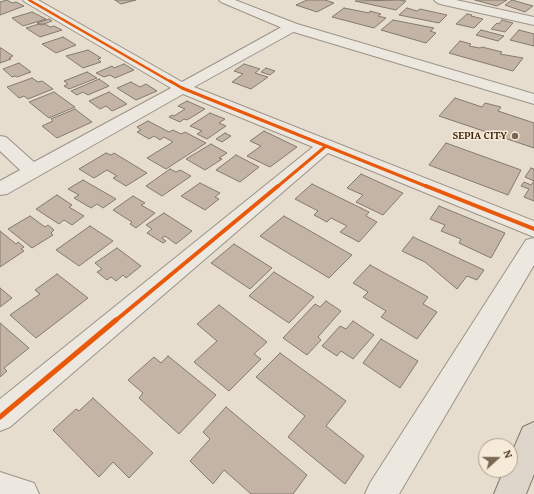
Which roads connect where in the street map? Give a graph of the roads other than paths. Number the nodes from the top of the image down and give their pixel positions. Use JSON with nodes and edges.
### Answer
{"nodes":[{"id":1,"x":29,"y":0,"type":"edge"},
{"id":2,"x":225,"y":0,"type":"edge"},
{"id":3,"x":440,"y":0,"type":"edge"},
{"id":4,"x":533,"y":19,"type":"edge"},
{"id":5,"x":292,"y":27,"type":"junction"},
{"id":6,"x":182,"y":88,"type":"junction"},
{"id":7,"x":534,"y":99,"type":"edge"},
{"id":8,"x":0,"y":141,"type":"edge"},
{"id":9,"x":326,"y":146,"type":"junction"},
{"id":10,"x":32,"y":171,"type":"junction"},
{"id":11,"x":0,"y":189,"type":"edge"},
{"id":12,"x":534,"y":229,"type":"edge"},
{"id":13,"x":534,"y":246,"type":"edge"},
{"id":14,"x":0,"y":417,"type":"edge"},
{"id":15,"x":534,"y":438,"type":"edge"},
{"id":16,"x":0,"y":488,"type":"edge"},
{"id":17,"x":23,"y":494,"type":"edge"},
{"id":18,"x":381,"y":494,"type":"edge"},
{"id":19,"x":510,"y":494,"type":"edge"}],
"edges":[{"from":1,"to":6,"type":"street"},
{"from":2,"to":5,"type":"street"},
{"from":3,"to":4,"type":"street"},
{"from":5,"to":6,"type":"street"},
{"from":5,"to":7,"type":"street"},
{"from":6,"to":9,"type":"street"},
{"from":6,"to":10,"type":"street"},
{"from":8,"to":10,"type":"street"},
{"from":9,"to":12,"type":"street"},
{"from":9,"to":14,"type":"street"},
{"from":10,"to":11,"type":"street"},
{"from":13,"to":18,"type":"street"},
{"from":15,"to":19,"type":"highway"},
{"from":16,"to":17,"type":"street"}]}
